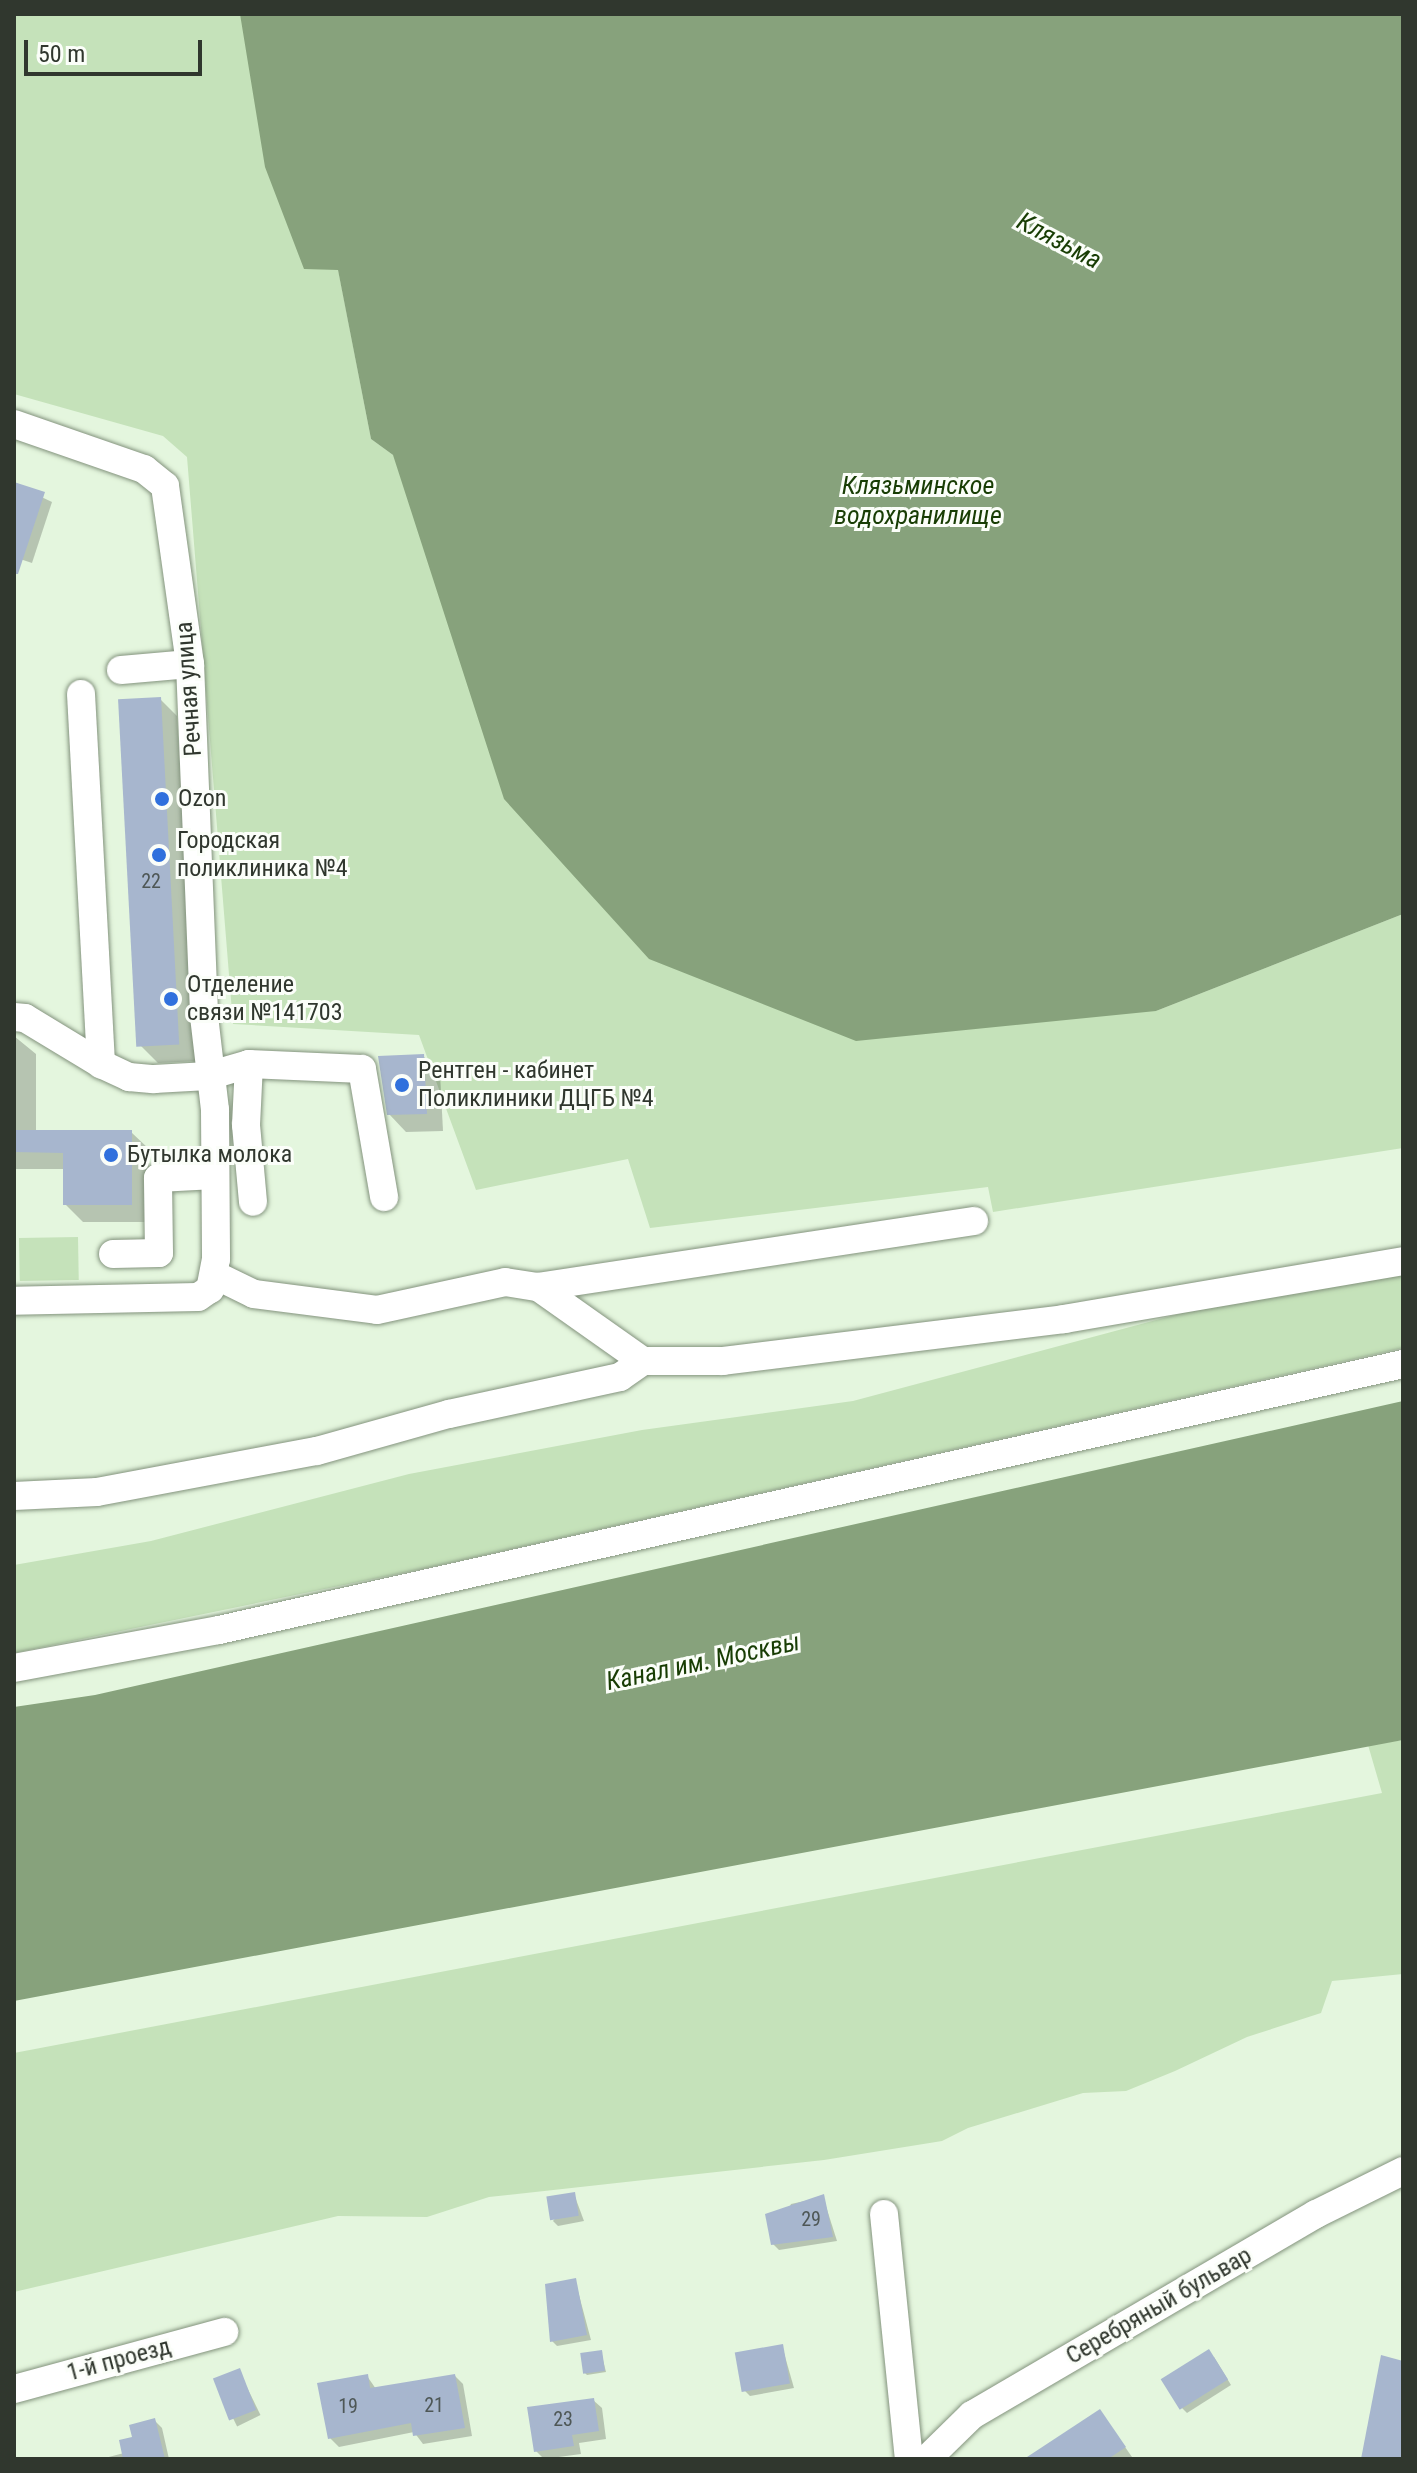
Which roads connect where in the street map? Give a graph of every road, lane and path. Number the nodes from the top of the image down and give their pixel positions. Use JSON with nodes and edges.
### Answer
{"nodes":[{"id":1,"x":14,"y":424,"type":"edge"},
{"id":2,"x":190,"y":664,"type":"junction"},
{"id":3,"x":121,"y":670,"type":"dead end"},
{"id":4,"x":81,"y":694,"type":"dead end"},
{"id":5,"x":14,"y":1017,"type":"edge"},
{"id":6,"x":101,"y":1064,"type":"junction"},
{"id":7,"x":249,"y":1064,"type":"junction"},
{"id":8,"x":208,"y":1076,"type":"junction"},
{"id":9,"x":215,"y":1175,"type":"junction"},
{"id":10,"x":384,"y":1197,"type":"dead end"},
{"id":11,"x":253,"y":1202,"type":"dead end"},
{"id":12,"x":974,"y":1221,"type":"dead end"},
{"id":13,"x":113,"y":1254,"type":"dead end"},
{"id":14,"x":1403,"y":1261,"type":"edge"},
{"id":15,"x":215,"y":1275,"type":"junction"},
{"id":16,"x":538,"y":1287,"type":"junction"},
{"id":17,"x":14,"y":1301,"type":"edge"},
{"id":18,"x":643,"y":1361,"type":"junction"},
{"id":19,"x":1403,"y":1364,"type":"edge"},
{"id":20,"x":14,"y":1496,"type":"edge"},
{"id":21,"x":14,"y":1668,"type":"edge"},
{"id":22,"x":1403,"y":2171,"type":"edge"},
{"id":23,"x":884,"y":2214,"type":"dead end"},
{"id":24,"x":224,"y":2332,"type":"dead end"},
{"id":25,"x":14,"y":2389,"type":"edge"},
{"id":26,"x":909,"y":2459,"type":"edge"},
{"id":27,"x":927,"y":2459,"type":"edge"}],
"edges":[{"from":1,"to":2,"type":"street","name":"Речная улица"},
{"from":2,"to":3,"type":"street"},
{"from":2,"to":8,"type":"street","name":"Речная улица"},
{"from":4,"to":6,"type":"street"},
{"from":5,"to":6,"type":"street"},
{"from":6,"to":8,"type":"street"},
{"from":7,"to":8,"type":"street"},
{"from":7,"to":10,"type":"street"},
{"from":7,"to":11,"type":"street"},
{"from":8,"to":9,"type":"street","name":"Речная улица"},
{"from":9,"to":13,"type":"street"},
{"from":9,"to":15,"type":"street","name":"Речная улица"},
{"from":12,"to":16,"type":"street"},
{"from":14,"to":18,"type":"street"},
{"from":15,"to":16,"type":"street"},
{"from":15,"to":17,"type":"street"},
{"from":16,"to":18,"type":"street"},
{"from":18,"to":20,"type":"street"},
{"from":19,"to":21,"type":"street"},
{"from":22,"to":27,"type":"street","name":"Серебряный бульвар"},
{"from":23,"to":26,"type":"street"},
{"from":24,"to":25,"type":"street","name":"1-й проезд"}]}
